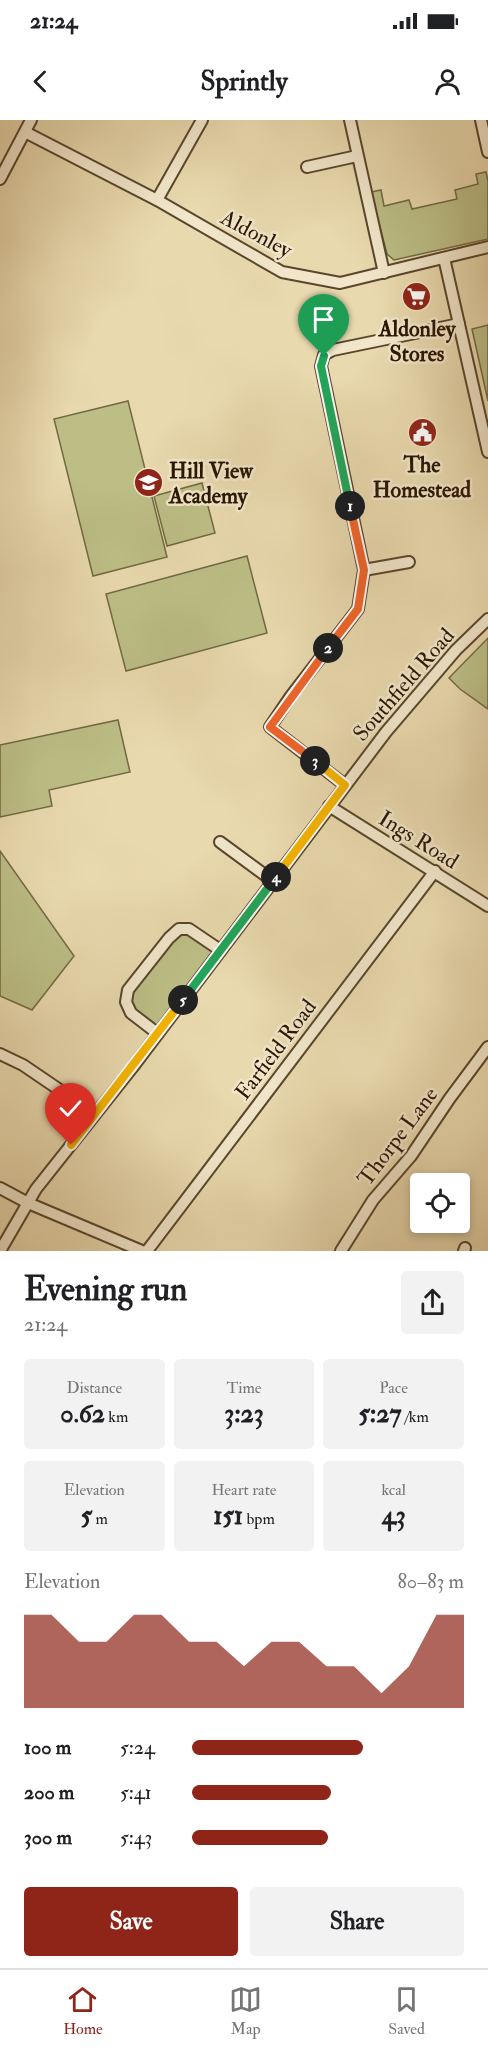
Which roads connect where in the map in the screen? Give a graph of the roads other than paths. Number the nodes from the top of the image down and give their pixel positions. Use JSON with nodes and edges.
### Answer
{"nodes":[{"id":1,"x":31,"y":120,"type":"edge"},
{"id":2,"x":202,"y":120,"type":"edge"},
{"id":3,"x":350,"y":120,"type":"edge"},
{"id":4,"x":484,"y":121,"type":"edge"},
{"id":5,"x":26,"y":132,"type":"junction"},
{"id":6,"x":488,"y":152,"type":"edge"},
{"id":7,"x":357,"y":156,"type":"junction"},
{"id":8,"x":307,"y":167,"type":"dead end"},
{"id":9,"x":0,"y":179,"type":"edge"},
{"id":10,"x":157,"y":200,"type":"junction"},
{"id":11,"x":488,"y":247,"type":"edge"},
{"id":12,"x":444,"y":258,"type":"junction"},
{"id":13,"x":384,"y":273,"type":"junction"},
{"id":14,"x":459,"y":324,"type":"junction"},
{"id":15,"x":488,"y":452,"type":"edge"},
{"id":16,"x":410,"y":562,"type":"dead end"},
{"id":17,"x":364,"y":570,"type":"junction"},
{"id":18,"x":488,"y":619,"type":"edge"},
{"id":19,"x":345,"y":785,"type":"junction"},
{"id":20,"x":329,"y":806,"type":"junction"},
{"id":21,"x":220,"y":842,"type":"dead end"},
{"id":22,"x":435,"y":871,"type":"junction"},
{"id":23,"x":273,"y":881,"type":"junction"},
{"id":24,"x":488,"y":906,"type":"edge"},
{"id":25,"x":220,"y":950,"type":"junction"},
{"id":26,"x":157,"y":1033,"type":"junction"},
{"id":27,"x":488,"y":1047,"type":"edge"},
{"id":28,"x":0,"y":1054,"type":"edge"},
{"id":29,"x":95,"y":1114,"type":"junction"},
{"id":30,"x":0,"y":1188,"type":"edge"},
{"id":31,"x":28,"y":1203,"type":"junction"},
{"id":32,"x":0,"y":1251,"type":"edge"},
{"id":33,"x":142,"y":1251,"type":"edge"},
{"id":34,"x":147,"y":1251,"type":"edge"},
{"id":35,"x":341,"y":1251,"type":"edge"}],
"edges":[{"from":1,"to":5,"type":"street"},
{"from":2,"to":10,"type":"street"},
{"from":3,"to":7,"type":"street"},
{"from":4,"to":6,"type":"street"},
{"from":5,"to":9,"type":"street"},
{"from":5,"to":10,"type":"street","name":"Aldonley"},
{"from":7,"to":8,"type":"street"},
{"from":7,"to":13,"type":"street"},
{"from":10,"to":13,"type":"street","name":"Aldonley"},
{"from":11,"to":12,"type":"street","name":"Aldonley"},
{"from":12,"to":13,"type":"street","name":"Aldonley"},
{"from":12,"to":14,"type":"street"},
{"from":14,"to":15,"type":"street"},
{"from":14,"to":17,"type":"street"},
{"from":16,"to":17,"type":"street"},
{"from":17,"to":19,"type":"street"},
{"from":18,"to":19,"type":"street","name":"Southfield Road"},
{"from":19,"to":20,"type":"street","name":"Southfield Road"},
{"from":20,"to":22,"type":"street","name":"Ings Road"},
{"from":20,"to":23,"type":"street","name":"Southfield Road"},
{"from":21,"to":23,"type":"street"},
{"from":22,"to":24,"type":"street","name":"Ings Road"},
{"from":22,"to":34,"type":"street","name":"Farfield Road"},
{"from":23,"to":25,"type":"street","name":"Southfield Road"},
{"from":25,"to":26,"type":"street","name":"Southfield Road"},
{"from":25,"to":26,"type":"street"},
{"from":26,"to":29,"type":"street","name":"Southfield Road"},
{"from":27,"to":35,"type":"street","name":"Thorpe Lane"},
{"from":28,"to":29,"type":"street"},
{"from":29,"to":31,"type":"street","name":"Southfield Road"},
{"from":30,"to":31,"type":"street"},
{"from":31,"to":32,"type":"street","name":"Southfield Road"},
{"from":31,"to":33,"type":"street"}]}
